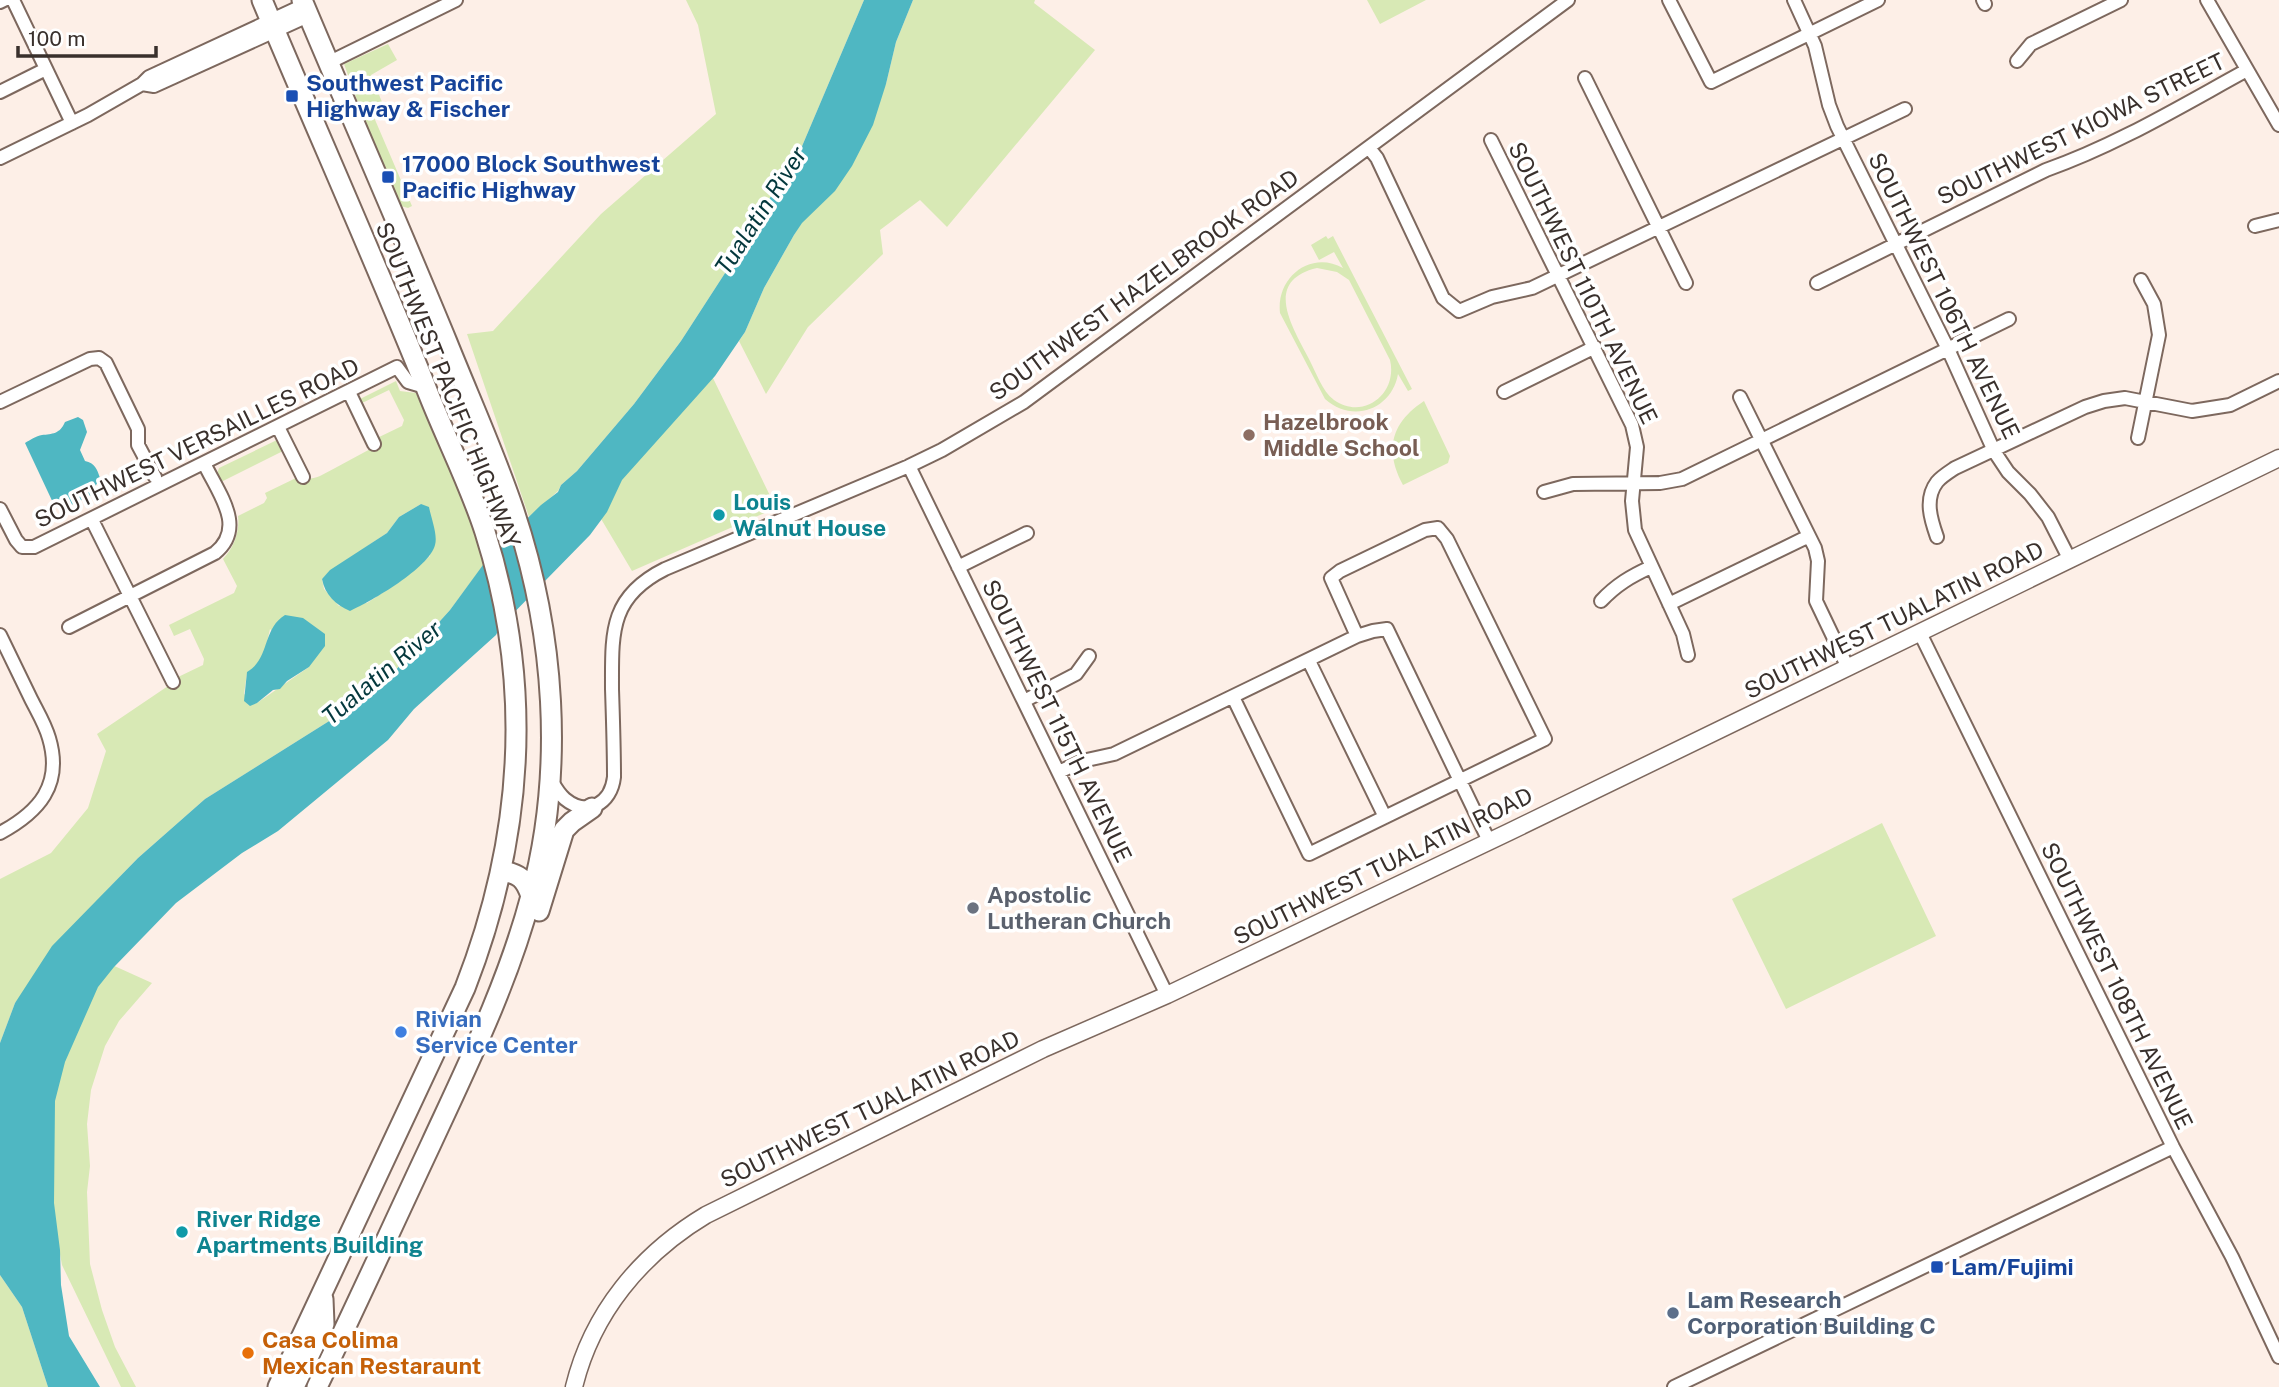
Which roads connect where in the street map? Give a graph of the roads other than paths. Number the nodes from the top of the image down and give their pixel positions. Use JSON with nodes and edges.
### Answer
{"nodes":[{"id":1,"x":13,"y":0,"type":"edge"},
{"id":2,"x":262,"y":0,"type":"edge"},
{"id":3,"x":456,"y":0,"type":"edge"},
{"id":4,"x":1568,"y":0,"type":"edge"},
{"id":5,"x":1669,"y":0,"type":"edge"},
{"id":6,"x":1794,"y":0,"type":"edge"},
{"id":7,"x":1878,"y":0,"type":"edge"},
{"id":8,"x":2121,"y":0,"type":"edge"},
{"id":9,"x":2212,"y":2,"type":"edge"},
{"id":10,"x":2106,"y":3,"type":"edge"},
{"id":11,"x":304,"y":7,"type":"edge"},
{"id":12,"x":273,"y":25,"type":"junction"},
{"id":13,"x":1810,"y":34,"type":"junction"},
{"id":14,"x":2017,"y":61,"type":"dead end"},
{"id":15,"x":328,"y":63,"type":"junction"},
{"id":16,"x":46,"y":69,"type":"junction"},
{"id":17,"x":2247,"y":70,"type":"junction"},
{"id":18,"x":1585,"y":78,"type":"dead end"},
{"id":19,"x":0,"y":92,"type":"edge"},
{"id":20,"x":2274,"y":103,"type":"edge"},
{"id":21,"x":1905,"y":109,"type":"dead end"},
{"id":22,"x":72,"y":123,"type":"junction"},
{"id":23,"x":2279,"y":125,"type":"edge"},
{"id":24,"x":1844,"y":138,"type":"junction"},
{"id":25,"x":1491,"y":140,"type":"dead end"},
{"id":26,"x":1369,"y":148,"type":"junction"},
{"id":27,"x":0,"y":158,"type":"edge"},
{"id":28,"x":2279,"y":220,"type":"edge"},
{"id":29,"x":2255,"y":226,"type":"dead end"},
{"id":30,"x":1658,"y":229,"type":"junction"},
{"id":31,"x":1896,"y":243,"type":"junction"},
{"id":32,"x":1559,"y":275,"type":"junction"},
{"id":33,"x":2141,"y":280,"type":"dead end"},
{"id":34,"x":1817,"y":283,"type":"dead end"},
{"id":35,"x":1686,"y":284,"type":"dead end"},
{"id":36,"x":2008,"y":319,"type":"dead end"},
{"id":37,"x":1595,"y":347,"type":"junction"},
{"id":38,"x":1948,"y":349,"type":"junction"},
{"id":39,"x":2279,"y":381,"type":"edge"},
{"id":40,"x":425,"y":387,"type":"junction"},
{"id":41,"x":349,"y":392,"type":"junction"},
{"id":42,"x":1504,"y":392,"type":"dead end"},
{"id":43,"x":1740,"y":397,"type":"dead end"},
{"id":44,"x":2144,"y":400,"type":"junction"},
{"id":45,"x":0,"y":402,"type":"edge"},
{"id":46,"x":278,"y":427,"type":"junction"},
{"id":47,"x":2138,"y":438,"type":"dead end"},
{"id":48,"x":1762,"y":440,"type":"junction"},
{"id":49,"x":374,"y":444,"type":"dead end"},
{"id":50,"x":1994,"y":451,"type":"junction"},
{"id":51,"x":2279,"y":458,"type":"edge"},
{"id":52,"x":204,"y":463,"type":"junction"},
{"id":53,"x":909,"y":466,"type":"junction"},
{"id":54,"x":155,"y":477,"type":"dead end"},
{"id":55,"x":303,"y":477,"type":"dead end"},
{"id":56,"x":1634,"y":482,"type":"junction"},
{"id":57,"x":1544,"y":492,"type":"dead end"},
{"id":58,"x":0,"y":509,"type":"edge"},
{"id":59,"x":92,"y":520,"type":"junction"},
{"id":60,"x":1027,"y":533,"type":"dead end"},
{"id":61,"x":1809,"y":536,"type":"junction"},
{"id":62,"x":1937,"y":537,"type":"dead end"},
{"id":63,"x":2070,"y":560,"type":"junction"},
{"id":64,"x":958,"y":567,"type":"junction"},
{"id":65,"x":1651,"y":567,"type":"junction"},
{"id":66,"x":130,"y":597,"type":"junction"},
{"id":67,"x":1601,"y":601,"type":"dead end"},
{"id":68,"x":1669,"y":604,"type":"junction"},
{"id":69,"x":69,"y":627,"type":"dead end"},
{"id":70,"x":1920,"y":634,"type":"junction"},
{"id":71,"x":0,"y":635,"type":"edge"},
{"id":72,"x":1357,"y":636,"type":"junction"},
{"id":73,"x":1688,"y":655,"type":"dead end"},
{"id":74,"x":1089,"y":656,"type":"dead end"},
{"id":75,"x":1309,"y":661,"type":"junction"},
{"id":76,"x":1848,"y":668,"type":"junction"},
{"id":77,"x":173,"y":682,"type":"dead end"},
{"id":78,"x":1233,"y":697,"type":"junction"},
{"id":79,"x":1024,"y":701,"type":"junction"},
{"id":80,"x":1059,"y":772,"type":"junction"},
{"id":81,"x":550,"y":778,"type":"junction"},
{"id":82,"x":1460,"y":781,"type":"junction"},
{"id":83,"x":592,"y":808,"type":"junction"},
{"id":84,"x":1385,"y":817,"type":"junction"},
{"id":85,"x":0,"y":833,"type":"edge"},
{"id":86,"x":1489,"y":841,"type":"junction"},
{"id":87,"x":502,"y":871,"type":"junction"},
{"id":88,"x":531,"y":895,"type":"junction"},
{"id":89,"x":513,"y":953,"type":"junction"},
{"id":90,"x":1167,"y":995,"type":"junction"},
{"id":91,"x":2173,"y":1147,"type":"junction"},
{"id":92,"x":323,"y":1294,"type":"junction"},
{"id":93,"x":2279,"y":1357,"type":"edge"},
{"id":94,"x":278,"y":1387,"type":"edge"},
{"id":95,"x":295,"y":1387,"type":"edge"},
{"id":96,"x":317,"y":1387,"type":"edge"},
{"id":97,"x":574,"y":1387,"type":"edge"},
{"id":98,"x":1674,"y":1387,"type":"edge"}],
"edges":[{"from":1,"to":16,"type":"street"},
{"from":2,"to":12,"type":"highway","name":"SOUTHWEST PACIFIC HIGHWAY"},
{"from":3,"to":15,"type":"street"},
{"from":4,"to":26,"type":"street","name":"SOUTHWEST HAZELBROOK ROAD"},
{"from":5,"to":13,"type":"street"},
{"from":6,"to":13,"type":"street","name":"SOUTHWEST 106TH AVENUE"},
{"from":7,"to":13,"type":"street"},
{"from":8,"to":10,"type":"street"},
{"from":9,"to":17,"type":"street"},
{"from":10,"to":14,"type":"street"},
{"from":11,"to":12,"type":"street"},
{"from":11,"to":15,"type":"highway","name":"SOUTHWEST PACIFIC HIGHWAY"},
{"from":12,"to":22,"type":"street"},
{"from":12,"to":40,"type":"highway","name":"SOUTHWEST PACIFIC HIGHWAY"},
{"from":13,"to":24,"type":"street","name":"SOUTHWEST 106TH AVENUE"},
{"from":15,"to":81,"type":"highway","name":"SOUTHWEST PACIFIC HIGHWAY"},
{"from":16,"to":19,"type":"street"},
{"from":16,"to":22,"type":"street"},
{"from":17,"to":20,"type":"street"},
{"from":17,"to":31,"type":"street","name":"SOUTHWEST KIOWA STREET"},
{"from":18,"to":30,"type":"street"},
{"from":20,"to":23,"type":"street"},
{"from":21,"to":24,"type":"street"},
{"from":22,"to":27,"type":"street"},
{"from":24,"to":30,"type":"street"},
{"from":24,"to":31,"type":"street","name":"SOUTHWEST 106TH AVENUE"},
{"from":25,"to":32,"type":"street","name":"SOUTHWEST 110TH AVENUE"},
{"from":26,"to":32,"type":"street"},
{"from":26,"to":53,"type":"street","name":"SOUTHWEST HAZELBROOK ROAD"},
{"from":28,"to":29,"type":"street"},
{"from":30,"to":32,"type":"street"},
{"from":30,"to":35,"type":"street"},
{"from":31,"to":34,"type":"street","name":"SOUTHWEST KIOWA STREET"},
{"from":31,"to":38,"type":"street","name":"SOUTHWEST 106TH AVENUE"},
{"from":32,"to":37,"type":"street","name":"SOUTHWEST 110TH AVENUE"},
{"from":33,"to":44,"type":"street"},
{"from":36,"to":38,"type":"street"},
{"from":37,"to":42,"type":"street"},
{"from":37,"to":56,"type":"street","name":"SOUTHWEST 110TH AVENUE"},
{"from":38,"to":48,"type":"street"},
{"from":38,"to":50,"type":"street","name":"SOUTHWEST 106TH AVENUE"},
{"from":39,"to":44,"type":"street"},
{"from":40,"to":41,"type":"street","name":"SOUTHWEST VERSAILLES ROAD"},
{"from":40,"to":87,"type":"highway","name":"SOUTHWEST PACIFIC HIGHWAY"},
{"from":41,"to":46,"type":"street","name":"SOUTHWEST VERSAILLES ROAD"},
{"from":41,"to":49,"type":"street"},
{"from":43,"to":48,"type":"street"},
{"from":44,"to":47,"type":"street"},
{"from":44,"to":50,"type":"street"},
{"from":45,"to":54,"type":"street"},
{"from":46,"to":52,"type":"street","name":"SOUTHWEST VERSAILLES ROAD"},
{"from":46,"to":55,"type":"street"},
{"from":48,"to":56,"type":"street"},
{"from":48,"to":61,"type":"street"},
{"from":50,"to":62,"type":"street"},
{"from":50,"to":63,"type":"street","name":"SOUTHWEST 106TH AVENUE"},
{"from":51,"to":63,"type":"main road","name":"SOUTHWEST TUALATIN ROAD"},
{"from":52,"to":59,"type":"street","name":"SOUTHWEST VERSAILLES ROAD"},
{"from":52,"to":66,"type":"street"},
{"from":53,"to":64,"type":"street","name":"SOUTHWEST 115TH AVENUE"},
{"from":53,"to":83,"type":"street","name":"SOUTHWEST HAZELBROOK ROAD"},
{"from":56,"to":57,"type":"street"},
{"from":56,"to":65,"type":"street","name":"SOUTHWEST 110TH AVENUE"},
{"from":58,"to":59,"type":"street","name":"SOUTHWEST VERSAILLES ROAD"},
{"from":59,"to":66,"type":"street"},
{"from":60,"to":64,"type":"street"},
{"from":61,"to":68,"type":"street"},
{"from":61,"to":76,"type":"street"},
{"from":63,"to":70,"type":"main road","name":"SOUTHWEST TUALATIN ROAD"},
{"from":64,"to":79,"type":"street","name":"SOUTHWEST 115TH AVENUE"},
{"from":65,"to":67,"type":"street"},
{"from":65,"to":68,"type":"street","name":"SOUTHWEST 110TH AVENUE"},
{"from":66,"to":69,"type":"street"},
{"from":66,"to":77,"type":"street"},
{"from":68,"to":73,"type":"street","name":"SOUTHWEST 110TH AVENUE"},
{"from":70,"to":76,"type":"main road","name":"SOUTHWEST TUALATIN ROAD"},
{"from":70,"to":91,"type":"street","name":"SOUTHWEST 108TH AVENUE"},
{"from":71,"to":85,"type":"street"},
{"from":72,"to":75,"type":"street"},
{"from":72,"to":82,"type":"street"},
{"from":72,"to":82,"type":"street"},
{"from":74,"to":79,"type":"street"},
{"from":75,"to":78,"type":"street"},
{"from":75,"to":84,"type":"street"},
{"from":76,"to":86,"type":"main road","name":"SOUTHWEST TUALATIN ROAD"},
{"from":78,"to":80,"type":"street"},
{"from":78,"to":84,"type":"street"},
{"from":79,"to":80,"type":"street","name":"SOUTHWEST 115TH AVENUE"},
{"from":80,"to":90,"type":"street","name":"SOUTHWEST 115TH AVENUE"},
{"from":81,"to":83,"type":"street"},
{"from":81,"to":88,"type":"highway","name":"SOUTHWEST PACIFIC HIGHWAY"},
{"from":82,"to":84,"type":"street"},
{"from":82,"to":86,"type":"street"},
{"from":83,"to":89,"type":"highway"},
{"from":86,"to":90,"type":"main road","name":"SOUTHWEST TUALATIN ROAD"},
{"from":87,"to":88,"type":"highway"},
{"from":87,"to":92,"type":"highway","name":"SOUTHWEST PACIFIC HIGHWAY"},
{"from":88,"to":89,"type":"highway","name":"SOUTHWEST PACIFIC HIGHWAY"},
{"from":89,"to":96,"type":"highway","name":"SOUTHWEST PACIFIC HIGHWAY"},
{"from":90,"to":97,"type":"main road","name":"SOUTHWEST TUALATIN ROAD"},
{"from":91,"to":93,"type":"street","name":"SOUTHWEST 108TH AVENUE"},
{"from":91,"to":98,"type":"street"},
{"from":92,"to":94,"type":"highway","name":"SOUTHWEST PACIFIC HIGHWAY"},
{"from":92,"to":95,"type":"highway"}]}
